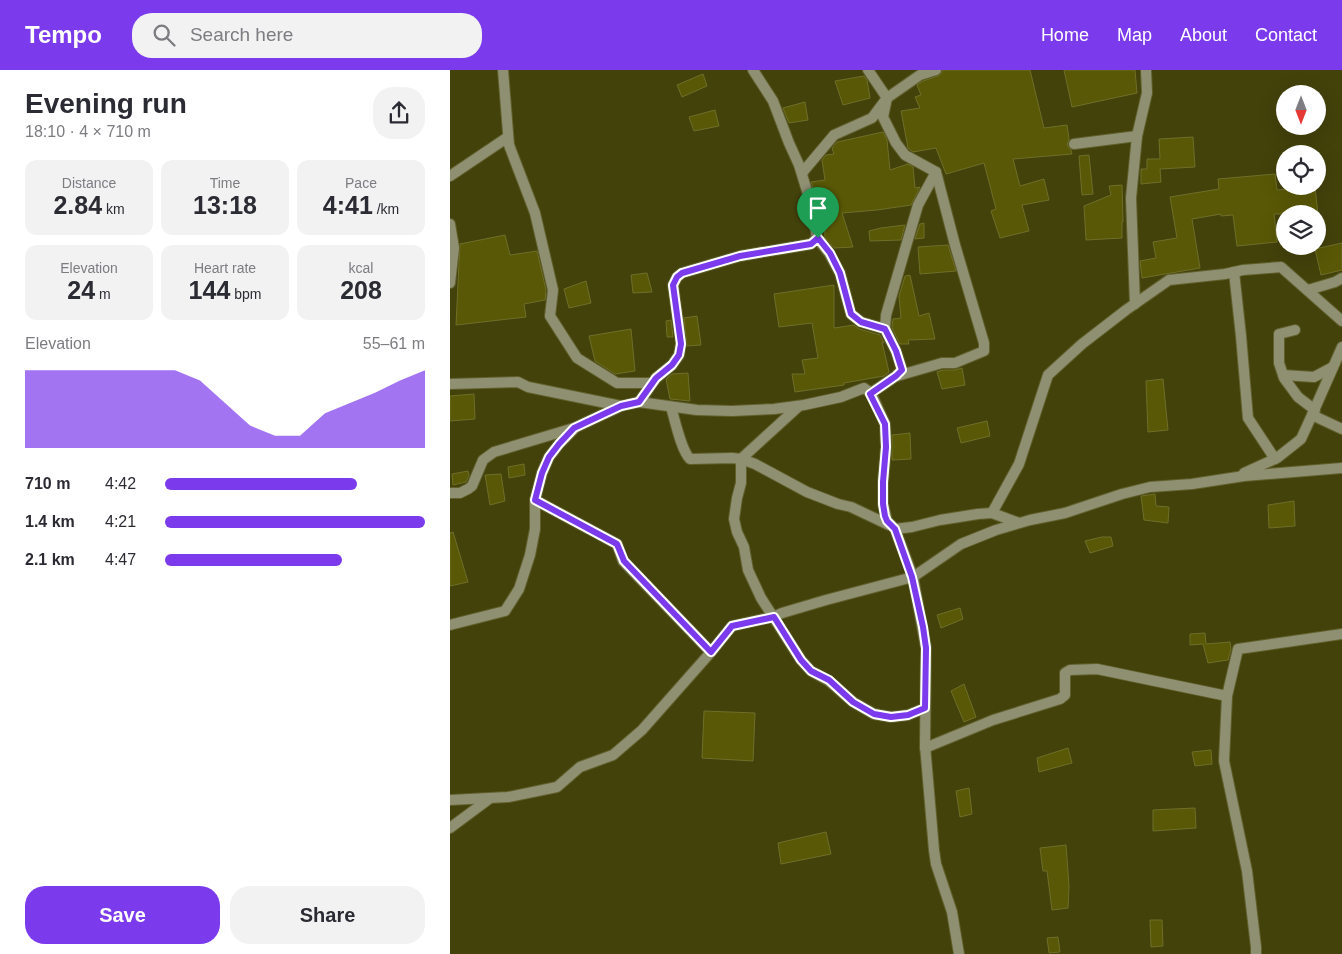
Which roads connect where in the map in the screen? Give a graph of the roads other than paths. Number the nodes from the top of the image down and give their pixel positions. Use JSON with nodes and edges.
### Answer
{"nodes":[{"id":1,"x":503,"y":70,"type":"edge"},
{"id":2,"x":753,"y":70,"type":"edge"},
{"id":3,"x":868,"y":70,"type":"edge"},
{"id":4,"x":936,"y":70,"type":"edge"},
{"id":5,"x":1146,"y":70,"type":"edge"},
{"id":6,"x":887,"y":98,"type":"junction"},
{"id":7,"x":1137,"y":136,"type":"junction"},
{"id":8,"x":508,"y":137,"type":"junction"},
{"id":9,"x":1074,"y":144,"type":"dead end"},
{"id":10,"x":936,"y":172,"type":"junction"},
{"id":11,"x":802,"y":173,"type":"junction"},
{"id":12,"x":450,"y":176,"type":"edge"},
{"id":13,"x":450,"y":224,"type":"edge"},
{"id":14,"x":818,"y":238,"type":"junction"},
{"id":15,"x":1234,"y":272,"type":"junction"},
{"id":16,"x":1342,"y":278,"type":"edge"},
{"id":17,"x":450,"y":283,"type":"edge"},
{"id":18,"x":1308,"y":290,"type":"junction"},
{"id":19,"x":1135,"y":304,"type":"junction"},
{"id":20,"x":1342,"y":321,"type":"edge"},
{"id":21,"x":885,"y":329,"type":"junction"},
{"id":22,"x":1295,"y":330,"type":"dead end"},
{"id":23,"x":1340,"y":351,"type":"edge"},
{"id":24,"x":1338,"y":366,"type":"edge"},
{"id":25,"x":1284,"y":375,"type":"junction"},
{"id":26,"x":896,"y":376,"type":"junction"},
{"id":27,"x":652,"y":383,"type":"junction"},
{"id":28,"x":450,"y":384,"type":"edge"},
{"id":29,"x":870,"y":394,"type":"junction"},
{"id":30,"x":639,"y":402,"type":"junction"},
{"id":31,"x":621,"y":406,"type":"junction"},
{"id":32,"x":799,"y":406,"type":"junction"},
{"id":33,"x":671,"y":407,"type":"junction"},
{"id":34,"x":1313,"y":412,"type":"junction"},
{"id":35,"x":574,"y":428,"type":"junction"},
{"id":36,"x":1342,"y":429,"type":"edge"},
{"id":37,"x":742,"y":459,"type":"junction"},
{"id":38,"x":1275,"y":459,"type":"junction"},
{"id":39,"x":1342,"y":468,"type":"edge"},
{"id":40,"x":1233,"y":478,"type":"junction"},
{"id":41,"x":450,"y":493,"type":"edge"},
{"id":42,"x":535,"y":500,"type":"junction"},
{"id":43,"x":992,"y":513,"type":"junction"},
{"id":44,"x":1019,"y":523,"type":"junction"},
{"id":45,"x":892,"y":527,"type":"junction"},
{"id":46,"x":912,"y":577,"type":"junction"},
{"id":47,"x":774,"y":617,"type":"junction"},
{"id":48,"x":450,"y":625,"type":"edge"},
{"id":49,"x":1342,"y":634,"type":"edge"},
{"id":50,"x":711,"y":652,"type":"junction"},
{"id":51,"x":1227,"y":696,"type":"junction"},
{"id":52,"x":925,"y":708,"type":"junction"},
{"id":53,"x":925,"y":748,"type":"junction"},
{"id":54,"x":490,"y":798,"type":"junction"},
{"id":55,"x":450,"y":800,"type":"edge"},
{"id":56,"x":450,"y":828,"type":"edge"},
{"id":57,"x":959,"y":954,"type":"edge"},
{"id":58,"x":1256,"y":954,"type":"edge"}],
"edges":[{"from":1,"to":8,"type":"street"},
{"from":2,"to":11,"type":"street"},
{"from":3,"to":6,"type":"street"},
{"from":4,"to":6,"type":"street"},
{"from":5,"to":7,"type":"street"},
{"from":6,"to":10,"type":"street"},
{"from":6,"to":11,"type":"street"},
{"from":7,"to":9,"type":"street"},
{"from":7,"to":19,"type":"street"},
{"from":8,"to":12,"type":"street"},
{"from":8,"to":27,"type":"street"},
{"from":10,"to":21,"type":"street"},
{"from":10,"to":26,"type":"street"},
{"from":11,"to":14,"type":"street"},
{"from":13,"to":17,"type":"street"},
{"from":14,"to":21,"type":"street"},
{"from":14,"to":27,"type":"street"},
{"from":15,"to":18,"type":"street"},
{"from":15,"to":19,"type":"street"},
{"from":15,"to":38,"type":"street"},
{"from":16,"to":18,"type":"street"},
{"from":18,"to":20,"type":"street"},
{"from":19,"to":43,"type":"street"},
{"from":21,"to":26,"type":"street"},
{"from":22,"to":25,"type":"street"},
{"from":23,"to":24,"type":"street"},
{"from":24,"to":25,"type":"street"},
{"from":24,"to":34,"type":"street"},
{"from":25,"to":34,"type":"street"},
{"from":26,"to":29,"type":"street"},
{"from":27,"to":30,"type":"street"},
{"from":28,"to":31,"type":"street"},
{"from":29,"to":32,"type":"street"},
{"from":29,"to":45,"type":"street"},
{"from":30,"to":31,"type":"street"},
{"from":30,"to":33,"type":"street"},
{"from":31,"to":35,"type":"street"},
{"from":32,"to":33,"type":"street"},
{"from":32,"to":37,"type":"street"},
{"from":33,"to":37,"type":"street"},
{"from":34,"to":36,"type":"street"},
{"from":34,"to":38,"type":"street"},
{"from":35,"to":41,"type":"street"},
{"from":35,"to":42,"type":"street"},
{"from":37,"to":45,"type":"street"},
{"from":37,"to":47,"type":"street"},
{"from":38,"to":40,"type":"street"},
{"from":39,"to":40,"type":"street"},
{"from":40,"to":44,"type":"street"},
{"from":42,"to":48,"type":"street"},
{"from":42,"to":50,"type":"street"},
{"from":43,"to":44,"type":"street"},
{"from":43,"to":45,"type":"street"},
{"from":44,"to":46,"type":"street"},
{"from":45,"to":46,"type":"street"},
{"from":46,"to":47,"type":"street"},
{"from":46,"to":52,"type":"street"},
{"from":47,"to":50,"type":"street"},
{"from":47,"to":52,"type":"street"},
{"from":49,"to":51,"type":"street"},
{"from":50,"to":54,"type":"street"},
{"from":51,"to":53,"type":"street"},
{"from":51,"to":58,"type":"street"},
{"from":52,"to":53,"type":"street"},
{"from":53,"to":57,"type":"street"},
{"from":54,"to":55,"type":"street"},
{"from":54,"to":56,"type":"street"}]}
